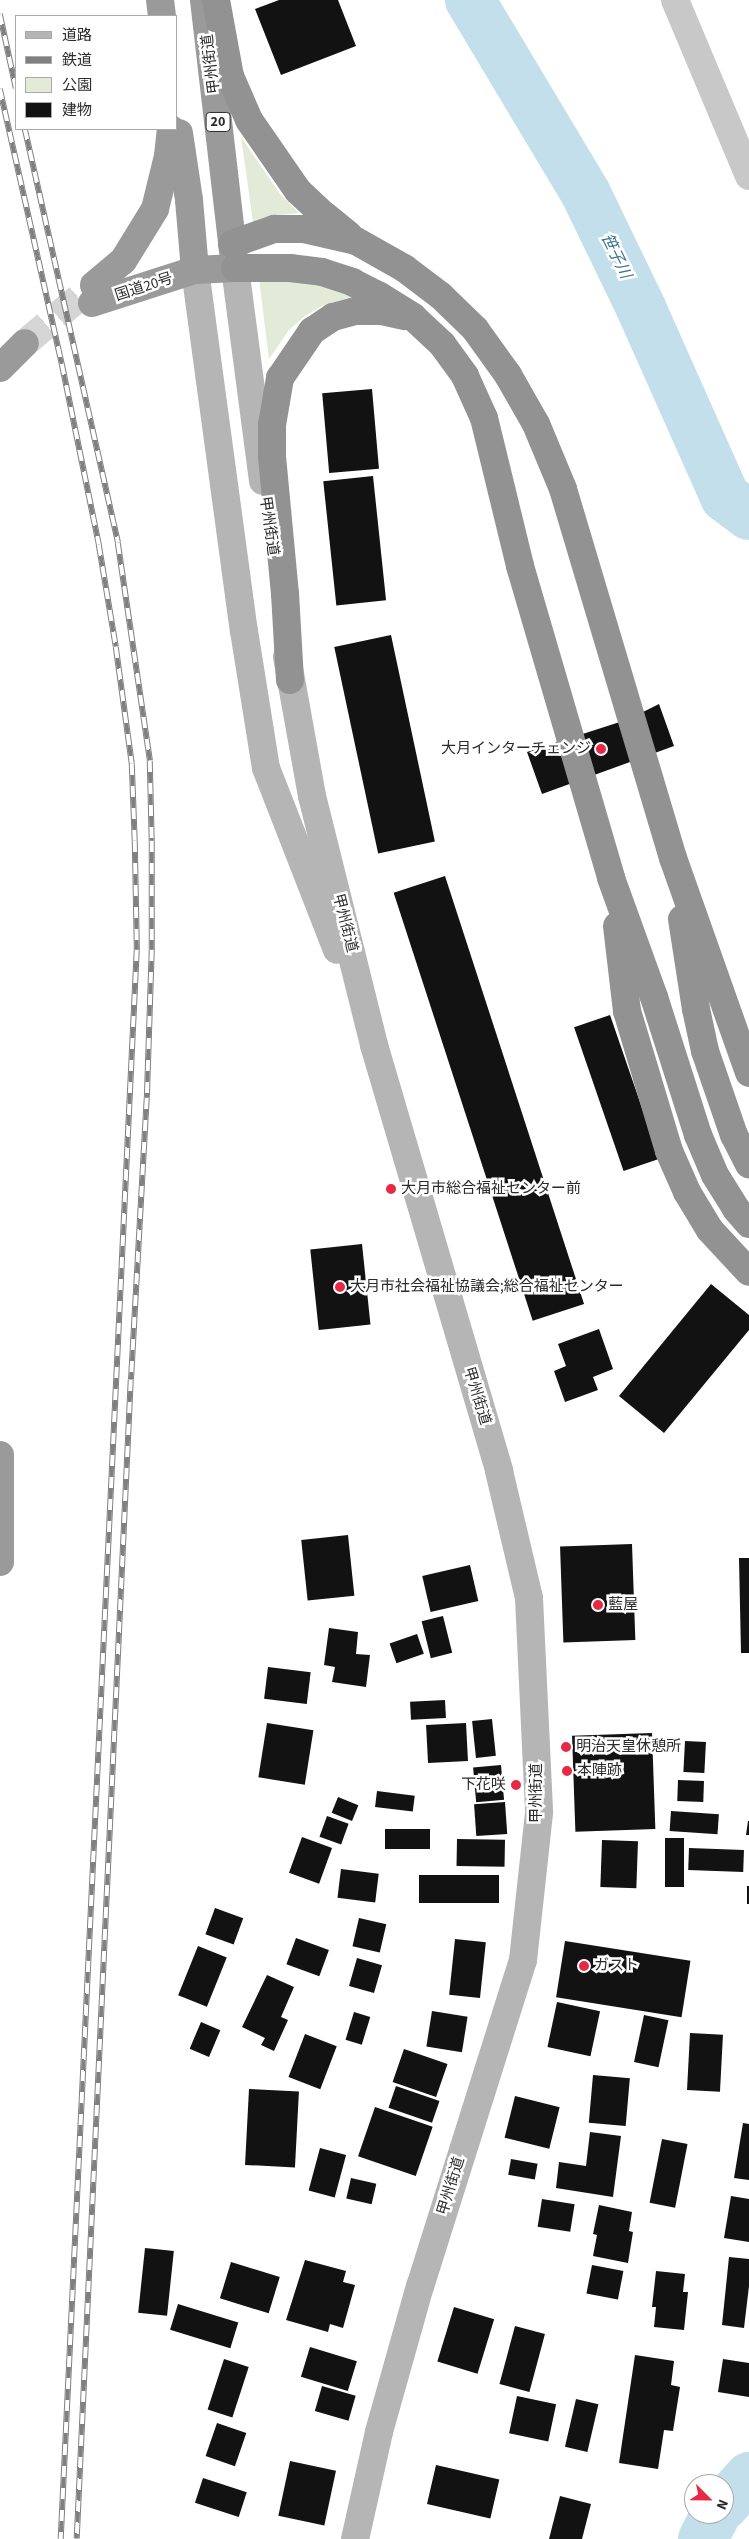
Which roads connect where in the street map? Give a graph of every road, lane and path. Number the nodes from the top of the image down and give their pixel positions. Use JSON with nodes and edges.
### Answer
{"nodes":[{"id":1,"x":160,"y":0,"type":"edge"},
{"id":2,"x":204,"y":0,"type":"edge"},
{"id":3,"x":216,"y":0,"type":"edge"},
{"id":4,"x":675,"y":0,"type":"edge"},
{"id":5,"x":162,"y":15,"type":"edge"},
{"id":6,"x":178,"y":126,"type":"edge"},
{"id":7,"x":171,"y":130,"type":"edge"},
{"id":8,"x":749,"y":176,"type":"edge"},
{"id":9,"x":356,"y":241,"type":"junction"},
{"id":10,"x":233,"y":256,"type":"junction"},
{"id":11,"x":195,"y":270,"type":"junction"},
{"id":12,"x":413,"y":318,"type":"junction"},
{"id":13,"x":25,"y":343,"type":"tunnel mouth"},
{"id":14,"x":0,"y":368,"type":"edge"},
{"id":15,"x":290,"y":680,"type":"junction"},
{"id":16,"x":673,"y":858,"type":"junction"},
{"id":17,"x":611,"y":878,"type":"junction"},
{"id":18,"x":749,"y":1031,"type":"edge"},
{"id":19,"x":374,"y":1045,"type":"junction"},
{"id":20,"x":749,"y":1073,"type":"edge"},
{"id":21,"x":749,"y":1164,"type":"edge"},
{"id":22,"x":749,"y":1224,"type":"edge"},
{"id":23,"x":749,"y":1272,"type":"edge"},
{"id":24,"x":0,"y":1455,"type":"edge"},
{"id":25,"x":0,"y":1562,"type":"edge"},
{"id":26,"x":355,"y":2539,"type":"edge"}],
"edges":[{"from":1,"to":5,"type":"highway"},
{"from":2,"to":10,"type":"highway","name":"甲州街道","number":"20"},
{"from":3,"to":9,"type":"highway"},
{"from":4,"to":8,"type":"street"},
{"from":6,"to":11,"type":"highway","name":"甲州街道"},
{"from":7,"to":11,"type":"highway","name":"国道20号"},
{"from":9,"to":10,"type":"highway"},
{"from":9,"to":16,"type":"highway"},
{"from":10,"to":11,"type":"highway","name":"国道20号"},
{"from":10,"to":12,"type":"highway"},
{"from":10,"to":15,"type":"main road","name":"甲州街道"},
{"from":11,"to":19,"type":"main road","name":"甲州街道"},
{"from":12,"to":15,"type":"highway"},
{"from":12,"to":17,"type":"highway"},
{"from":13,"to":14,"type":"highway"},
{"from":15,"to":19,"type":"main road","name":"甲州街道"},
{"from":16,"to":18,"type":"highway"},
{"from":16,"to":20,"type":"highway"},
{"from":16,"to":21,"type":"highway"},
{"from":17,"to":22,"type":"highway"},
{"from":17,"to":23,"type":"highway"},
{"from":19,"to":26,"type":"main road","name":"甲州街道"},
{"from":24,"to":25,"type":"highway"}]}
